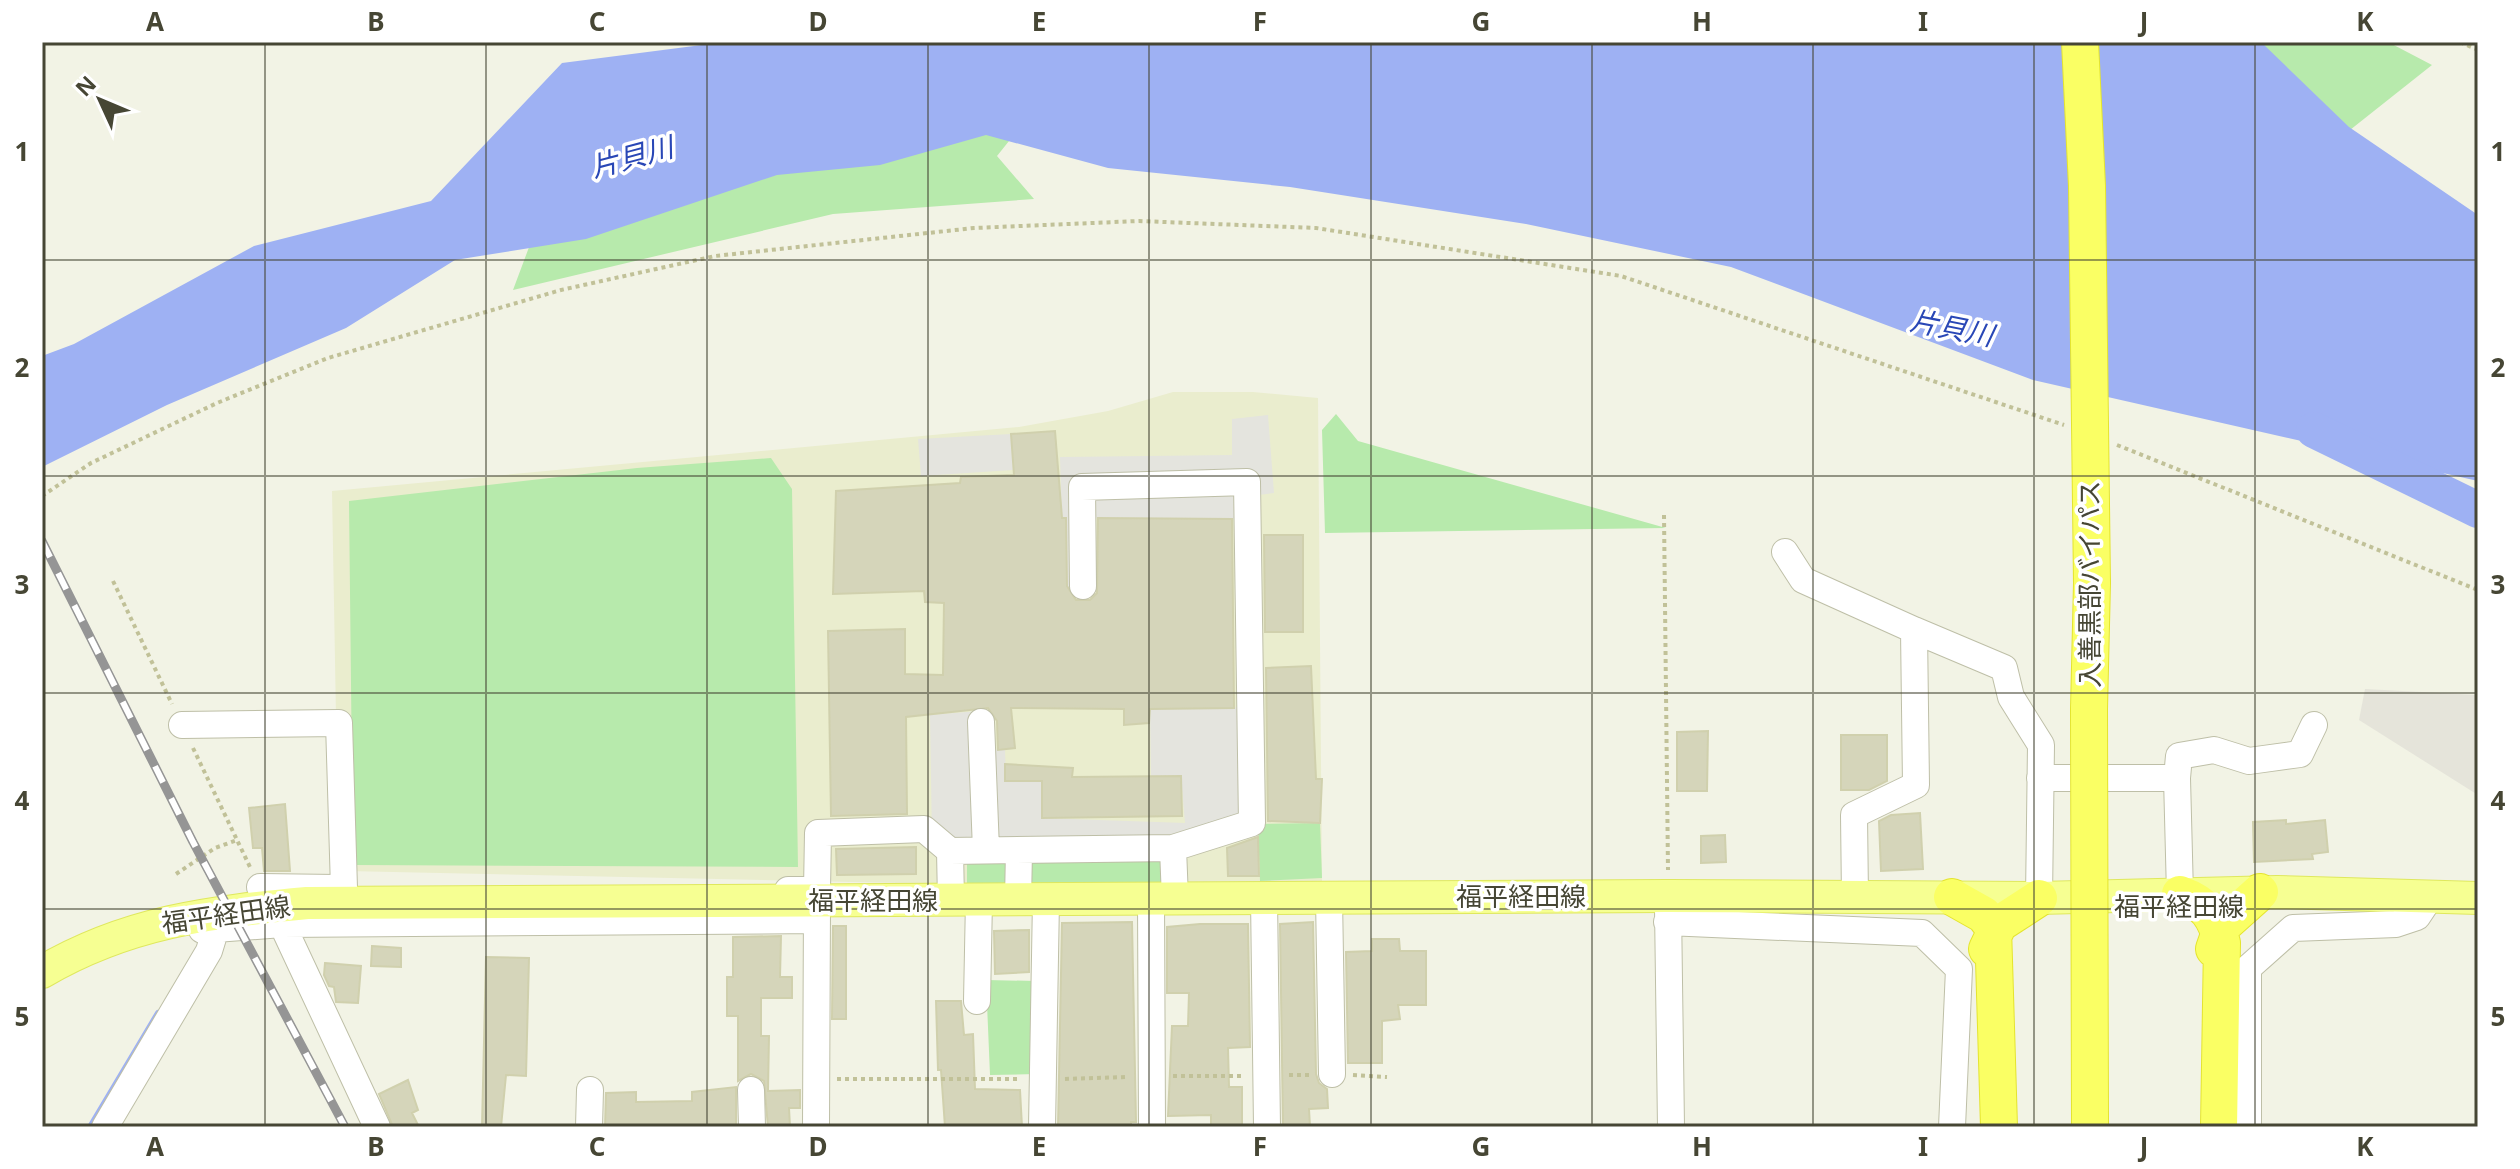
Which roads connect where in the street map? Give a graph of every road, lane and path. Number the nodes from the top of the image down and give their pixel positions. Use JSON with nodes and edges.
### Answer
{"nodes":[{"id":1,"x":2080,"y":42,"type":"edge"},
{"id":2,"x":2460,"y":42,"type":"edge"},
{"id":3,"x":2478,"y":50,"type":"edge"},
{"id":4,"x":2072,"y":429,"type":"dead end"},
{"id":5,"x":2115,"y":444,"type":"dead end"},
{"id":6,"x":42,"y":496,"type":"edge"},
{"id":7,"x":1664,"y":515,"type":"dead end"},
{"id":8,"x":1785,"y":552,"type":"dead end"},
{"id":9,"x":1083,"y":586,"type":"dead end"},
{"id":10,"x":2478,"y":590,"type":"edge"},
{"id":11,"x":1914,"y":630,"type":"junction"},
{"id":12,"x":981,"y":722,"type":"dead end"},
{"id":13,"x":182,"y":725,"type":"dead end"},
{"id":14,"x":2314,"y":725,"type":"dead end"},
{"id":15,"x":2040,"y":778,"type":"junction"},
{"id":16,"x":2177,"y":778,"type":"junction"},
{"id":17,"x":1173,"y":848,"type":"junction"},
{"id":18,"x":986,"y":850,"type":"junction"},
{"id":19,"x":950,"y":851,"type":"junction"},
{"id":20,"x":1019,"y":851,"type":"junction"},
{"id":21,"x":176,"y":874,"type":"dead end"},
{"id":22,"x":260,"y":887,"type":"joint"},
{"id":23,"x":344,"y":888,"type":"junction"},
{"id":24,"x":2416,"y":895,"type":"junction"},
{"id":25,"x":1716,"y":897,"type":"junction"},
{"id":26,"x":1855,"y":897,"type":"junction"},
{"id":27,"x":1264,"y":898,"type":"junction"},
{"id":28,"x":1329,"y":898,"type":"junction"},
{"id":29,"x":2478,"y":898,"type":"edge"},
{"id":30,"x":1163,"y":899,"type":"junction"},
{"id":31,"x":965,"y":900,"type":"junction"},
{"id":32,"x":1032,"y":900,"type":"junction"},
{"id":33,"x":817,"y":903,"type":"junction"},
{"id":34,"x":1668,"y":909,"type":"junction"},
{"id":35,"x":2220,"y":915,"type":"junction"},
{"id":36,"x":1994,"y":920,"type":"junction"},
{"id":37,"x":282,"y":924,"type":"junction"},
{"id":38,"x":216,"y":928,"type":"junction"},
{"id":39,"x":90,"y":960,"type":"dead end"},
{"id":40,"x":42,"y":972,"type":"edge"},
{"id":41,"x":977,"y":1001,"type":"dead end"},
{"id":42,"x":1332,"y":1074,"type":"junction"},
{"id":43,"x":1267,"y":1076,"type":"junction"},
{"id":44,"x":1152,"y":1077,"type":"junction"},
{"id":45,"x":1387,"y":1077,"type":"dead end"},
{"id":46,"x":816,"y":1079,"type":"junction"},
{"id":47,"x":1042,"y":1079,"type":"junction"},
{"id":48,"x":590,"y":1090,"type":"dead end"},
{"id":49,"x":751,"y":1090,"type":"dead end"},
{"id":50,"x":118,"y":1120,"type":"edge"},
{"id":51,"x":377,"y":1127,"type":"edge"},
{"id":52,"x":589,"y":1127,"type":"edge"},
{"id":53,"x":752,"y":1127,"type":"edge"},
{"id":54,"x":816,"y":1127,"type":"edge"},
{"id":55,"x":1042,"y":1127,"type":"edge"},
{"id":56,"x":1152,"y":1127,"type":"edge"},
{"id":57,"x":1267,"y":1127,"type":"edge"},
{"id":58,"x":1671,"y":1127,"type":"edge"},
{"id":59,"x":1952,"y":1127,"type":"edge"},
{"id":60,"x":1990,"y":1127,"type":"edge"},
{"id":61,"x":1999,"y":1127,"type":"edge"},
{"id":62,"x":2090,"y":1127,"type":"edge"},
{"id":63,"x":2211,"y":1127,"type":"edge"},
{"id":64,"x":2219,"y":1127,"type":"edge"},
{"id":65,"x":2248,"y":1127,"type":"edge"}],
"edges":[{"from":1,"to":62,"type":"highway","name":"入善黒部バイパス","bridge":true},
{"from":2,"to":3,"type":"path"},
{"from":4,"to":6,"type":"path"},
{"from":5,"to":10,"type":"path"},
{"from":7,"to":34,"type":"path"},
{"from":8,"to":11,"type":"street"},
{"from":9,"to":17,"type":"street"},
{"from":11,"to":15,"type":"street"},
{"from":11,"to":26,"type":"street"},
{"from":12,"to":18,"type":"street"},
{"from":13,"to":23,"type":"street"},
{"from":14,"to":16,"type":"street"},
{"from":15,"to":16,"type":"street"},
{"from":15,"to":36,"type":"street"},
{"from":16,"to":35,"type":"street"},
{"from":17,"to":20,"type":"street"},
{"from":17,"to":30,"type":"street"},
{"from":18,"to":19,"type":"street"},
{"from":18,"to":20,"type":"street"},
{"from":19,"to":31,"type":"street"},
{"from":19,"to":33,"type":"street"},
{"from":20,"to":32,"type":"street"},
{"from":21,"to":22,"type":"path"},
{"from":22,"to":23,"type":"street"},
{"from":23,"to":33,"type":"street"},
{"from":24,"to":29,"type":"main road","name":"福平経田線"},
{"from":24,"to":35,"type":"main road","name":"福平経田線"},
{"from":24,"to":65,"type":"street"},
{"from":25,"to":26,"type":"main road","name":"福平経田線"},
{"from":25,"to":34,"type":"main road","name":"福平経田線"},
{"from":25,"to":36,"type":"main road","name":"福平経田線"},
{"from":26,"to":36,"type":"main road","name":"福平経田線"},
{"from":27,"to":28,"type":"main road","name":"福平経田線"},
{"from":27,"to":30,"type":"main road","name":"福平経田線"},
{"from":27,"to":43,"type":"street"},
{"from":28,"to":34,"type":"main road","name":"福平経田線"},
{"from":28,"to":42,"type":"street"},
{"from":30,"to":32,"type":"main road","name":"福平経田線"},
{"from":30,"to":44,"type":"street"},
{"from":31,"to":32,"type":"main road","name":"福平経田線"},
{"from":31,"to":33,"type":"main road","name":"福平経田線"},
{"from":31,"to":41,"type":"street"},
{"from":32,"to":47,"type":"street"},
{"from":33,"to":37,"type":"street"},
{"from":33,"to":40,"type":"main road","name":"福平経田線"},
{"from":33,"to":46,"type":"street"},
{"from":34,"to":58,"type":"street"},
{"from":34,"to":59,"type":"street"},
{"from":35,"to":36,"type":"main road","name":"福平経田線"},
{"from":35,"to":63,"type":"highway"},
{"from":35,"to":64,"type":"highway"},
{"from":36,"to":60,"type":"highway"},
{"from":36,"to":61,"type":"highway"},
{"from":37,"to":38,"type":"street"},
{"from":37,"to":51,"type":"street"},
{"from":38,"to":39,"type":"street"},
{"from":38,"to":50,"type":"street"},
{"from":42,"to":43,"type":"path"},
{"from":42,"to":45,"type":"path"},
{"from":43,"to":44,"type":"path"},
{"from":43,"to":57,"type":"street"},
{"from":44,"to":47,"type":"path"},
{"from":44,"to":56,"type":"street"},
{"from":46,"to":47,"type":"path"},
{"from":46,"to":54,"type":"street"},
{"from":47,"to":55,"type":"street"},
{"from":48,"to":52,"type":"street"},
{"from":49,"to":53,"type":"street"}]}
